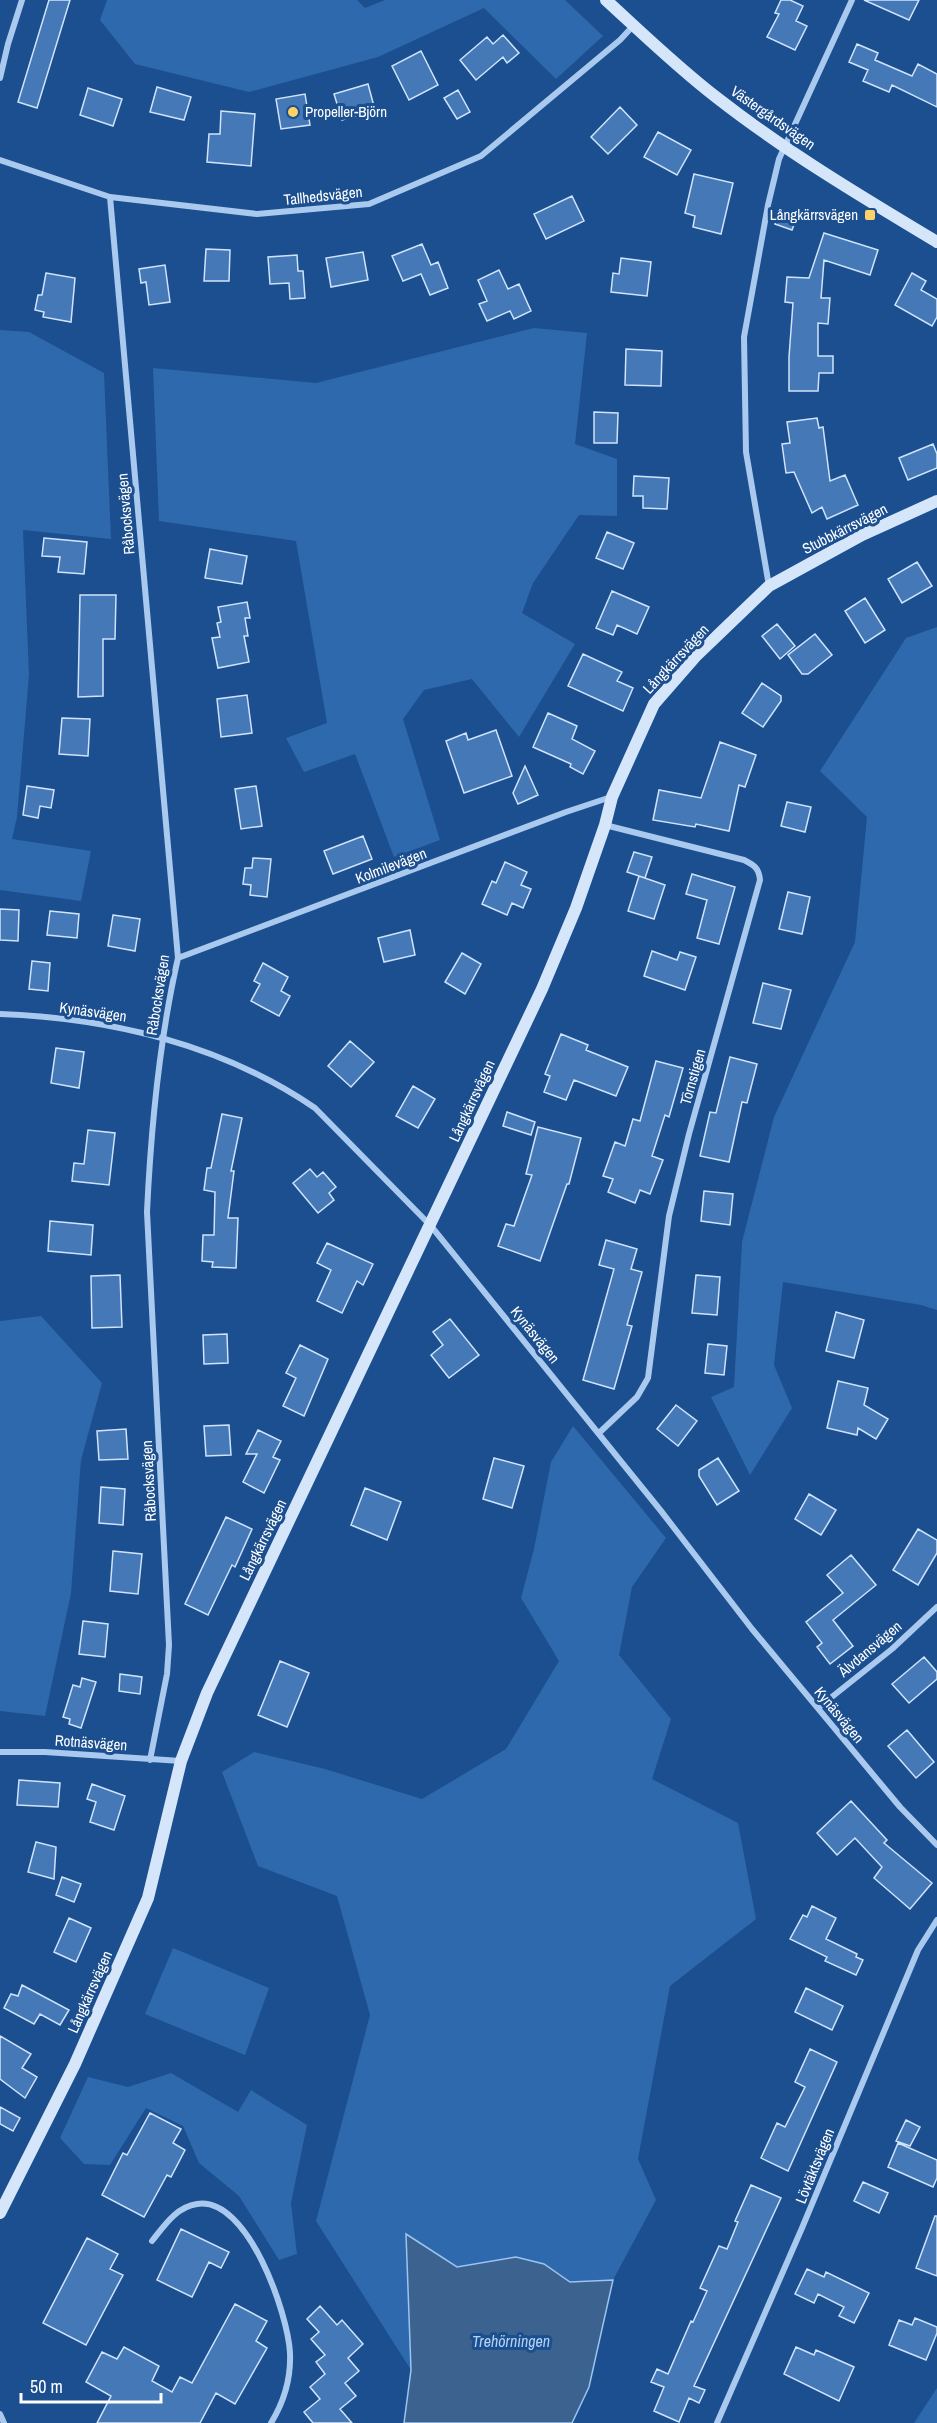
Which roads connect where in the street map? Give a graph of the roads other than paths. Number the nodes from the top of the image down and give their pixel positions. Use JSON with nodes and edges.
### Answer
{"nodes":[{"id":1,"x":22,"y":0,"type":"edge"},
{"id":2,"x":606,"y":0,"type":"edge"},
{"id":3,"x":852,"y":0,"type":"edge"},
{"id":4,"x":634,"y":25,"type":"junction"},
{"id":5,"x":0,"y":42,"type":"edge"},
{"id":6,"x":8,"y":44,"type":"junction"},
{"id":7,"x":0,"y":78,"type":"edge"},
{"id":8,"x":784,"y":145,"type":"junction"},
{"id":9,"x":0,"y":160,"type":"edge"},
{"id":10,"x":110,"y":197,"type":"junction"},
{"id":11,"x":937,"y":242,"type":"edge"},
{"id":12,"x":937,"y":501,"type":"edge"},
{"id":13,"x":769,"y":586,"type":"junction"},
{"id":14,"x":612,"y":797,"type":"junction"},
{"id":15,"x":605,"y":825,"type":"junction"},
{"id":16,"x":178,"y":958,"type":"junction"},
{"id":17,"x":0,"y":1014,"type":"edge"},
{"id":18,"x":163,"y":1037,"type":"junction"},
{"id":19,"x":431,"y":1226,"type":"junction"},
{"id":20,"x":598,"y":1433,"type":"junction"},
{"id":21,"x":937,"y":1607,"type":"edge"},
{"id":22,"x":818,"y":1708,"type":"junction"},
{"id":23,"x":0,"y":1752,"type":"edge"},
{"id":24,"x":150,"y":1760,"type":"junction"},
{"id":25,"x":181,"y":1761,"type":"junction"},
{"id":26,"x":937,"y":1845,"type":"edge"},
{"id":27,"x":937,"y":1920,"type":"edge"},
{"id":28,"x":0,"y":2213,"type":"edge"},
{"id":29,"x":152,"y":2241,"type":"dead end"},
{"id":30,"x":0,"y":2414,"type":"edge"},
{"id":31,"x":4,"y":2423,"type":"edge"},
{"id":32,"x":271,"y":2423,"type":"edge"},
{"id":33,"x":717,"y":2423,"type":"edge"}],
"edges":[{"from":1,"to":6,"type":"street"},
{"from":2,"to":4,"type":"street","name":"Västergårdsvägen"},
{"from":3,"to":8,"type":"street"},
{"from":4,"to":8,"type":"street","name":"Västergårdsvägen"},
{"from":4,"to":10,"type":"street","name":"Tallhedsvägen"},
{"from":5,"to":6,"type":"street"},
{"from":6,"to":7,"type":"street"},
{"from":8,"to":11,"type":"street","name":"Västergårdsvägen"},
{"from":8,"to":13,"type":"street"},
{"from":9,"to":10,"type":"street","name":"Tallhedsvägen"},
{"from":10,"to":16,"type":"street","name":"Råbocksvägen"},
{"from":12,"to":13,"type":"street","name":"Stubbkärrsvägen"},
{"from":13,"to":14,"type":"street","name":"Långkärrsvägen"},
{"from":14,"to":15,"type":"street","name":"Långkärrsvägen"},
{"from":14,"to":16,"type":"street","name":"Kolmilevägen"},
{"from":15,"to":19,"type":"street","name":"Långkärrsvägen"},
{"from":15,"to":20,"type":"street","name":"Törnstigen"},
{"from":16,"to":18,"type":"street","name":"Råbocksvägen"},
{"from":17,"to":18,"type":"street","name":"Kynäsvägen"},
{"from":18,"to":19,"type":"street","name":"Kynäsvägen"},
{"from":18,"to":24,"type":"street","name":"Råbocksvägen"},
{"from":19,"to":20,"type":"street","name":"Kynäsvägen"},
{"from":19,"to":25,"type":"street","name":"Långkärrsvägen"},
{"from":20,"to":22,"type":"street","name":"Kynäsvägen"},
{"from":21,"to":22,"type":"street","name":"Älvdansvägen"},
{"from":22,"to":26,"type":"street","name":"Kynäsvägen"},
{"from":23,"to":24,"type":"street","name":"Rotnäsvägen"},
{"from":24,"to":25,"type":"street","name":"Rotnäsvägen"},
{"from":25,"to":28,"type":"street","name":"Långkärrsvägen"},
{"from":27,"to":33,"type":"street","name":"Lövtäktsvägen"},
{"from":29,"to":32,"type":"street"},
{"from":30,"to":31,"type":"street"}]}
